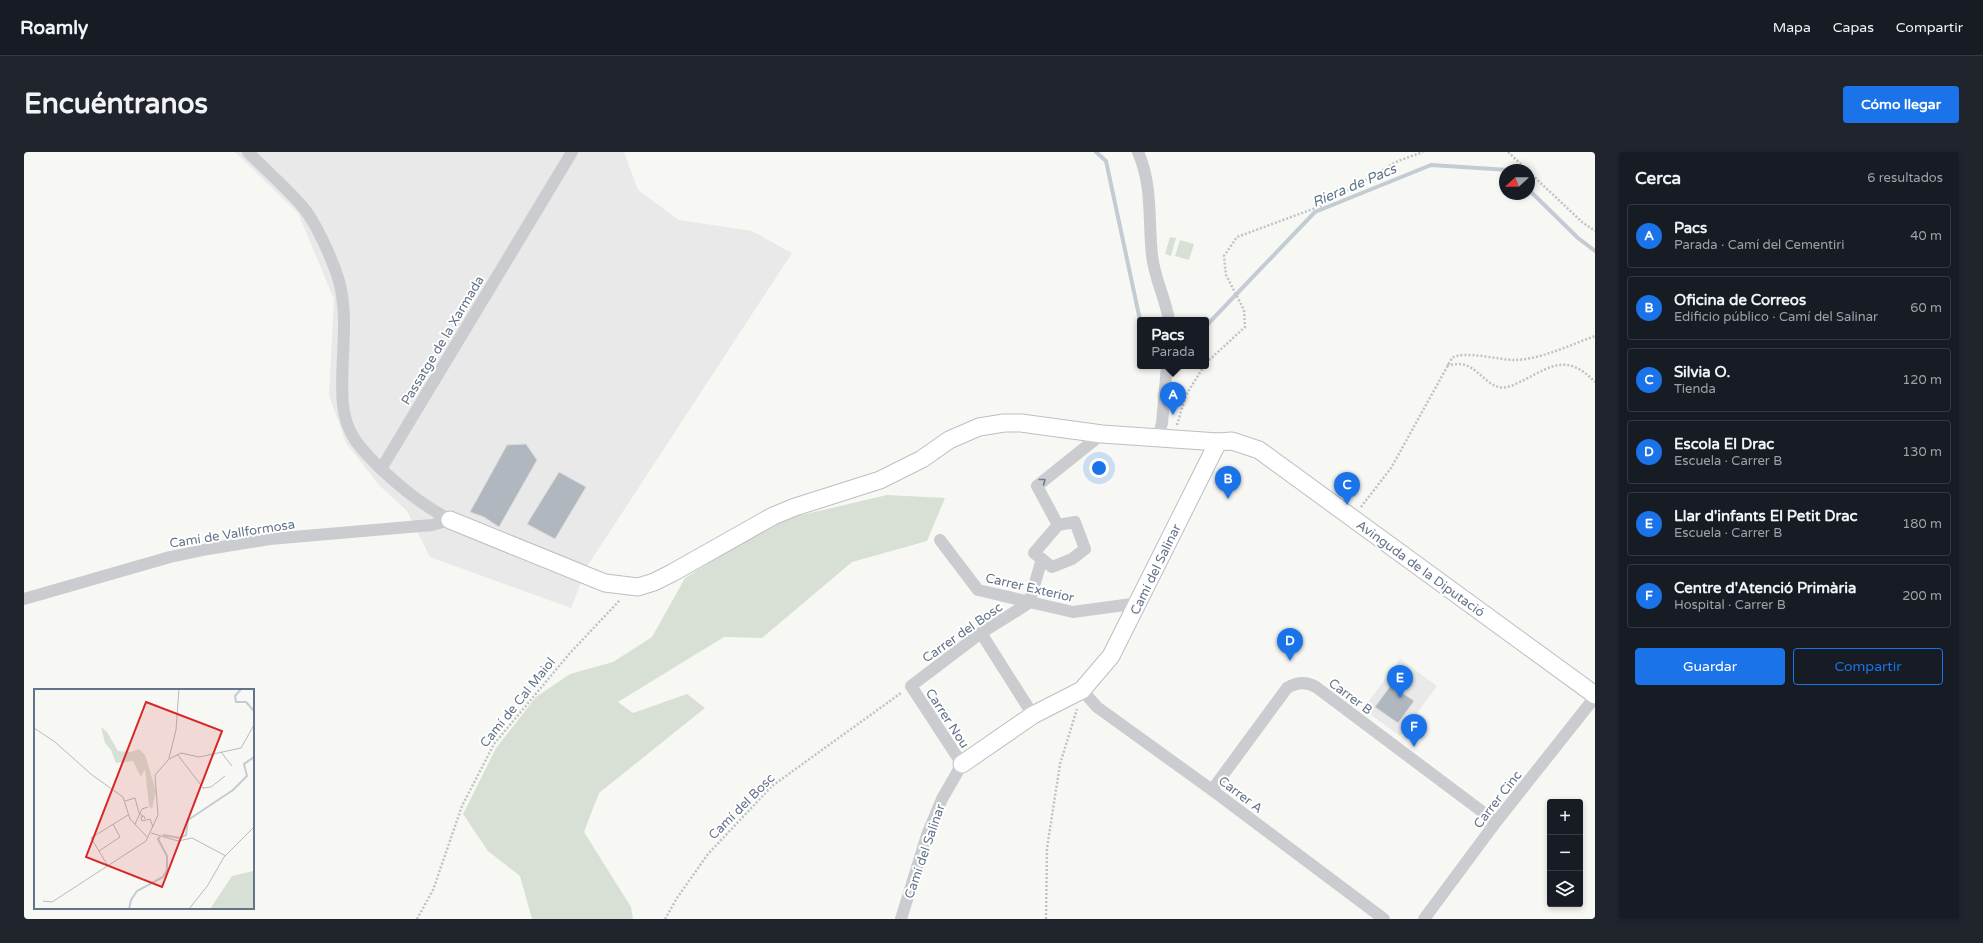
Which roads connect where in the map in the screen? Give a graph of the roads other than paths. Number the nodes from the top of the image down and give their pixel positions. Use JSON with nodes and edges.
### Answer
{"nodes":[{"id":1,"x":248,"y":152,"type":"edge"},
{"id":2,"x":572,"y":152,"type":"edge"},
{"id":3,"x":1138,"y":152,"type":"edge"},
{"id":4,"x":1168,"y":317,"type":"edge"},
{"id":5,"x":1167,"y":369,"type":"edge"},
{"id":6,"x":1102,"y":434,"type":"junction"},
{"id":7,"x":1166,"y":438,"type":"junction"},
{"id":8,"x":1218,"y":442,"type":"junction"},
{"id":9,"x":381,"y":468,"type":"junction"},
{"id":10,"x":450,"y":520,"type":"junction"},
{"id":11,"x":1058,"y":525,"type":"junction"},
{"id":12,"x":940,"y":540,"type":"dead end"},
{"id":13,"x":1042,"y":559,"type":"junction"},
{"id":14,"x":24,"y":599,"type":"edge"},
{"id":15,"x":1029,"y":603,"type":"junction"},
{"id":16,"x":1139,"y":603,"type":"junction"},
{"id":17,"x":981,"y":633,"type":"junction"},
{"id":18,"x":911,"y":686,"type":"joint"},
{"id":19,"x":1082,"y":690,"type":"junction"},
{"id":20,"x":1595,"y":696,"type":"edge"},
{"id":21,"x":1033,"y":715,"type":"junction"},
{"id":22,"x":962,"y":764,"type":"junction"},
{"id":23,"x":1212,"y":790,"type":"junction"},
{"id":24,"x":1496,"y":822,"type":"junction"},
{"id":25,"x":901,"y":919,"type":"edge"},
{"id":26,"x":1384,"y":919,"type":"edge"},
{"id":27,"x":1424,"y":919,"type":"edge"}],
"edges":[{"from":1,"to":9,"type":"street"},
{"from":2,"to":9,"type":"street","name":"Passatge de la Xarmada"},
{"from":3,"to":4,"type":"street"},
{"from":5,"to":7,"type":"street"},
{"from":6,"to":7,"type":"street","name":"Avinguda de la Diputació"},
{"from":6,"to":10,"type":"street","name":"Avinguda de la Diputació"},
{"from":11,"to":6,"type":"street","one_way":true},
{"from":7,"to":8,"type":"street","name":"Avinguda de la Diputació"},
{"from":8,"to":16,"type":"street","name":"Camí del Salinar"},
{"from":8,"to":20,"type":"street","name":"Avinguda de la Diputació"},
{"from":9,"to":10,"type":"street"},
{"from":10,"to":14,"type":"street","name":"Camí de Vallformosa"},
{"from":11,"to":13,"type":"street"},
{"from":11,"to":13,"type":"street"},
{"from":12,"to":15,"type":"street","name":"Carrer Exterior"},
{"from":13,"to":15,"type":"street"},
{"from":15,"to":16,"type":"street","name":"Carrer Exterior"},
{"from":15,"to":17,"type":"street","name":"Carrer del Bosc"},
{"from":16,"to":19,"type":"street","name":"Camí del Salinar"},
{"from":17,"to":18,"type":"street","name":"Carrer del Bosc"},
{"from":17,"to":21,"type":"street"},
{"from":18,"to":22,"type":"street","name":"Carrer Nou"},
{"from":19,"to":21,"type":"street"},
{"from":19,"to":23,"type":"street","name":"Carrer A"},
{"from":20,"to":24,"type":"street","name":"Carrer Cinc"},
{"from":21,"to":22,"type":"street"},
{"from":22,"to":25,"type":"street","name":"Camí del Salinar"},
{"from":23,"to":24,"type":"street","name":"Carrer B"},
{"from":23,"to":26,"type":"street","name":"Carrer A"},
{"from":24,"to":27,"type":"street","name":"Carrer Cinc"}]}
